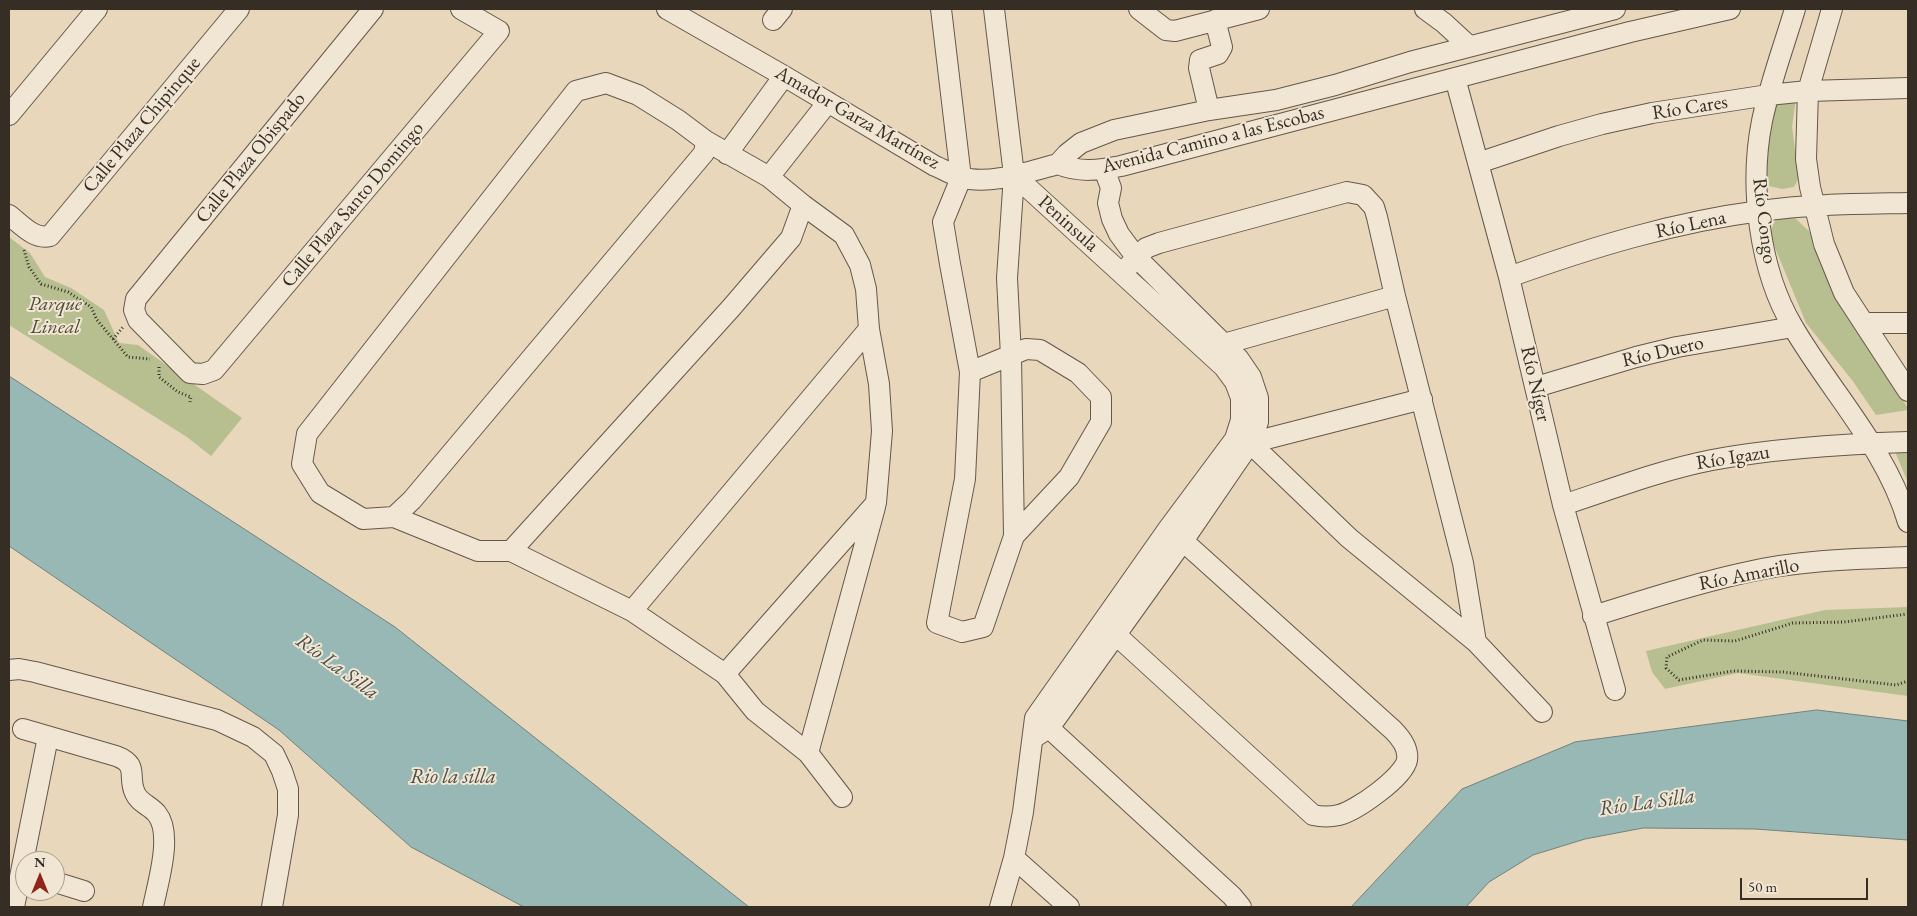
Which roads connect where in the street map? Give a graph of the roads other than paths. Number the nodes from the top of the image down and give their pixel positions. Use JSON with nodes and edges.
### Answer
{"nodes":[{"id":1,"x":97,"y":9,"type":"edge"},
{"id":2,"x":239,"y":9,"type":"edge"},
{"id":3,"x":373,"y":9,"type":"edge"},
{"id":4,"x":461,"y":9,"type":"edge"},
{"id":5,"x":667,"y":9,"type":"edge"},
{"id":6,"x":941,"y":9,"type":"edge"},
{"id":7,"x":994,"y":9,"type":"edge"},
{"id":8,"x":1139,"y":9,"type":"edge"},
{"id":9,"x":1259,"y":9,"type":"edge"},
{"id":10,"x":1425,"y":9,"type":"edge"},
{"id":11,"x":1615,"y":9,"type":"edge"},
{"id":12,"x":1623,"y":9,"type":"edge"},
{"id":13,"x":1730,"y":9,"type":"edge"},
{"id":14,"x":1795,"y":9,"type":"edge"},
{"id":15,"x":1832,"y":9,"type":"edge"},
{"id":16,"x":1216,"y":20,"type":"junction"},
{"id":17,"x":1630,"y":32,"type":"junction"},
{"id":18,"x":1469,"y":46,"type":"junction"},
{"id":19,"x":784,"y":76,"type":"junction"},
{"id":20,"x":1455,"y":78,"type":"junction"},
{"id":21,"x":1908,"y":86,"type":"edge"},
{"id":22,"x":1808,"y":92,"type":"junction"},
{"id":23,"x":1768,"y":95,"type":"junction"},
{"id":24,"x":828,"y":102,"type":"junction"},
{"id":25,"x":1209,"y":110,"type":"junction"},
{"id":26,"x":9,"y":115,"type":"edge"},
{"id":27,"x":706,"y":141,"type":"junction"},
{"id":28,"x":727,"y":154,"type":"junction"},
{"id":29,"x":1478,"y":163,"type":"junction"},
{"id":30,"x":1058,"y":164,"type":"junction"},
{"id":31,"x":1104,"y":169,"type":"junction"},
{"id":32,"x":1014,"y":175,"type":"junction"},
{"id":33,"x":769,"y":177,"type":"junction"},
{"id":34,"x":961,"y":178,"type":"junction"},
{"id":35,"x":1908,"y":203,"type":"edge"},
{"id":36,"x":803,"y":205,"type":"junction"},
{"id":37,"x":1814,"y":205,"type":"junction"},
{"id":38,"x":1759,"y":211,"type":"junction"},
{"id":39,"x":9,"y":215,"type":"edge"},
{"id":40,"x":1136,"y":257,"type":"junction"},
{"id":41,"x":1122,"y":273,"type":"junction"},
{"id":42,"x":1509,"y":276,"type":"junction"},
{"id":43,"x":1395,"y":296,"type":"junction"},
{"id":44,"x":1864,"y":322,"type":"junction"},
{"id":45,"x":1908,"y":323,"type":"edge"},
{"id":46,"x":1792,"y":327,"type":"junction"},
{"id":47,"x":869,"y":329,"type":"junction"},
{"id":48,"x":1214,"y":347,"type":"junction"},
{"id":49,"x":1012,"y":356,"type":"junction"},
{"id":50,"x":970,"y":372,"type":"junction"},
{"id":51,"x":202,"y":374,"type":"joint"},
{"id":52,"x":1536,"y":387,"type":"junction"},
{"id":53,"x":1908,"y":392,"type":"edge"},
{"id":54,"x":1422,"y":399,"type":"junction"},
{"id":55,"x":1242,"y":441,"type":"junction"},
{"id":56,"x":1908,"y":442,"type":"edge"},
{"id":57,"x":1871,"y":443,"type":"junction"},
{"id":58,"x":876,"y":502,"type":"junction"},
{"id":59,"x":1563,"y":505,"type":"junction"},
{"id":60,"x":394,"y":517,"type":"junction"},
{"id":61,"x":1908,"y":522,"type":"edge"},
{"id":62,"x":1176,"y":535,"type":"junction"},
{"id":63,"x":1014,"y":536,"type":"junction"},
{"id":64,"x":511,"y":551,"type":"junction"},
{"id":65,"x":1908,"y":556,"type":"edge"},
{"id":66,"x":632,"y":611,"type":"junction"},
{"id":67,"x":1593,"y":616,"type":"junction"},
{"id":68,"x":1109,"y":628,"type":"junction"},
{"id":69,"x":1476,"y":642,"type":"junction"},
{"id":70,"x":9,"y":670,"type":"edge"},
{"id":71,"x":725,"y":674,"type":"junction"},
{"id":72,"x":1615,"y":690,"type":"dead end"},
{"id":73,"x":1542,"y":712,"type":"dead end"},
{"id":74,"x":1039,"y":728,"type":"junction"},
{"id":75,"x":23,"y":729,"type":"dead end"},
{"id":76,"x":48,"y":737,"type":"junction"},
{"id":77,"x":808,"y":753,"type":"junction"},
{"id":78,"x":842,"y":796,"type":"dead end"},
{"id":79,"x":28,"y":851,"type":"edge"},
{"id":80,"x":1014,"y":858,"type":"junction"},
{"id":81,"x":65,"y":885,"type":"edge"},
{"id":82,"x":84,"y":891,"type":"dead end"},
{"id":83,"x":153,"y":907,"type":"edge"},
{"id":84,"x":272,"y":907,"type":"edge"},
{"id":85,"x":1000,"y":907,"type":"edge"},
{"id":86,"x":1069,"y":907,"type":"edge"},
{"id":87,"x":1241,"y":907,"type":"edge"}],
"edges":[{"from":1,"to":26,"type":"street"},
{"from":2,"to":39,"type":"street","name":"Calle Plaza Chipinque"},
{"from":3,"to":51,"type":"street","name":"Calle Plaza Obispado"},
{"from":4,"to":51,"type":"street","name":"Calle Plaza Santo Domingo"},
{"from":5,"to":19,"type":"street","name":"Amador Garza Martínez"},
{"from":6,"to":34,"type":"street"},
{"from":7,"to":32,"type":"street"},
{"from":8,"to":16,"type":"street"},
{"from":9,"to":16,"type":"street"},
{"from":10,"to":18,"type":"street"},
{"from":11,"to":18,"type":"street","name":"Avenida Camino a las Escobas"},
{"from":12,"to":17,"type":"street"},
{"from":13,"to":17,"type":"street","name":"Avenida Camino a las Escobas"},
{"from":14,"to":23,"type":"street","name":"Río Congo"},
{"from":15,"to":22,"type":"street"},
{"from":16,"to":25,"type":"street"},
{"from":17,"to":20,"type":"street","name":"Avenida Camino a las Escobas"},
{"from":18,"to":25,"type":"street","name":"Avenida Camino a las Escobas"},
{"from":19,"to":24,"type":"street","name":"Amador Garza Martínez"},
{"from":19,"to":28,"type":"street"},
{"from":20,"to":29,"type":"street","name":"Río Níger"},
{"from":20,"to":31,"type":"street","name":"Avenida Camino a las Escobas"},
{"from":21,"to":22,"type":"street","name":"Río Cares"},
{"from":22,"to":23,"type":"street","name":"Río Cares"},
{"from":22,"to":37,"type":"street"},
{"from":23,"to":29,"type":"street","name":"Río Cares"},
{"from":23,"to":38,"type":"street","name":"Río Congo"},
{"from":24,"to":33,"type":"street"},
{"from":24,"to":34,"type":"street","name":"Amador Garza Martínez"},
{"from":25,"to":30,"type":"street","name":"Avenida Camino a las Escobas"},
{"from":27,"to":28,"type":"street"},
{"from":27,"to":60,"type":"street"},
{"from":27,"to":60,"type":"street"},
{"from":28,"to":33,"type":"street"},
{"from":29,"to":42,"type":"street","name":"Río Níger"},
{"from":30,"to":31,"type":"street","name":"Avenida Camino a las Escobas"},
{"from":30,"to":32,"type":"street","name":"Amador Garza Martínez"},
{"from":31,"to":40,"type":"street","name":"Peninsula"},
{"from":32,"to":34,"type":"street","name":"Amador Garza Martínez"},
{"from":32,"to":41,"type":"street","name":"Peninsula"},
{"from":32,"to":49,"type":"street"},
{"from":33,"to":36,"type":"street"},
{"from":34,"to":50,"type":"street"},
{"from":35,"to":37,"type":"street","name":"Río Lena"},
{"from":36,"to":47,"type":"street"},
{"from":36,"to":64,"type":"street"},
{"from":37,"to":38,"type":"street","name":"Río Lena"},
{"from":37,"to":44,"type":"street"},
{"from":38,"to":42,"type":"street","name":"Río Lena"},
{"from":38,"to":46,"type":"street","name":"Río Congo"},
{"from":40,"to":41,"type":"street"},
{"from":40,"to":43,"type":"street"},
{"from":40,"to":48,"type":"street","name":"Peninsula"},
{"from":41,"to":48,"type":"street","name":"Peninsula"},
{"from":42,"to":52,"type":"street","name":"Río Níger"},
{"from":43,"to":48,"type":"street"},
{"from":43,"to":54,"type":"street"},
{"from":44,"to":45,"type":"street"},
{"from":44,"to":53,"type":"street"},
{"from":46,"to":52,"type":"street","name":"Río Duero"},
{"from":46,"to":57,"type":"street","name":"Río Congo"},
{"from":47,"to":58,"type":"street"},
{"from":47,"to":66,"type":"street"},
{"from":48,"to":55,"type":"street"},
{"from":49,"to":50,"type":"street"},
{"from":49,"to":63,"type":"street"},
{"from":49,"to":63,"type":"street"},
{"from":50,"to":63,"type":"street"},
{"from":52,"to":59,"type":"street","name":"Río Níger"},
{"from":54,"to":55,"type":"street"},
{"from":54,"to":69,"type":"street"},
{"from":55,"to":62,"type":"street"},
{"from":55,"to":69,"type":"street"},
{"from":56,"to":57,"type":"street","name":"Río Igazu"},
{"from":57,"to":59,"type":"street","name":"Río Igazu"},
{"from":57,"to":61,"type":"street","name":"Río Congo"},
{"from":58,"to":71,"type":"street"},
{"from":58,"to":77,"type":"street"},
{"from":59,"to":67,"type":"street","name":"Río Níger"},
{"from":60,"to":64,"type":"street"},
{"from":62,"to":68,"type":"street"},
{"from":62,"to":68,"type":"street"},
{"from":64,"to":66,"type":"street"},
{"from":65,"to":67,"type":"street","name":"Río Amarillo"},
{"from":66,"to":71,"type":"street"},
{"from":67,"to":72,"type":"street","name":"Río Níger"},
{"from":68,"to":74,"type":"street"},
{"from":69,"to":73,"type":"street"},
{"from":70,"to":84,"type":"street"},
{"from":71,"to":77,"type":"street"},
{"from":74,"to":80,"type":"street"},
{"from":74,"to":87,"type":"street"},
{"from":75,"to":76,"type":"street"},
{"from":76,"to":79,"type":"street"},
{"from":76,"to":83,"type":"street"},
{"from":77,"to":78,"type":"street"},
{"from":80,"to":85,"type":"street"},
{"from":80,"to":86,"type":"street"},
{"from":81,"to":82,"type":"street"}]}
